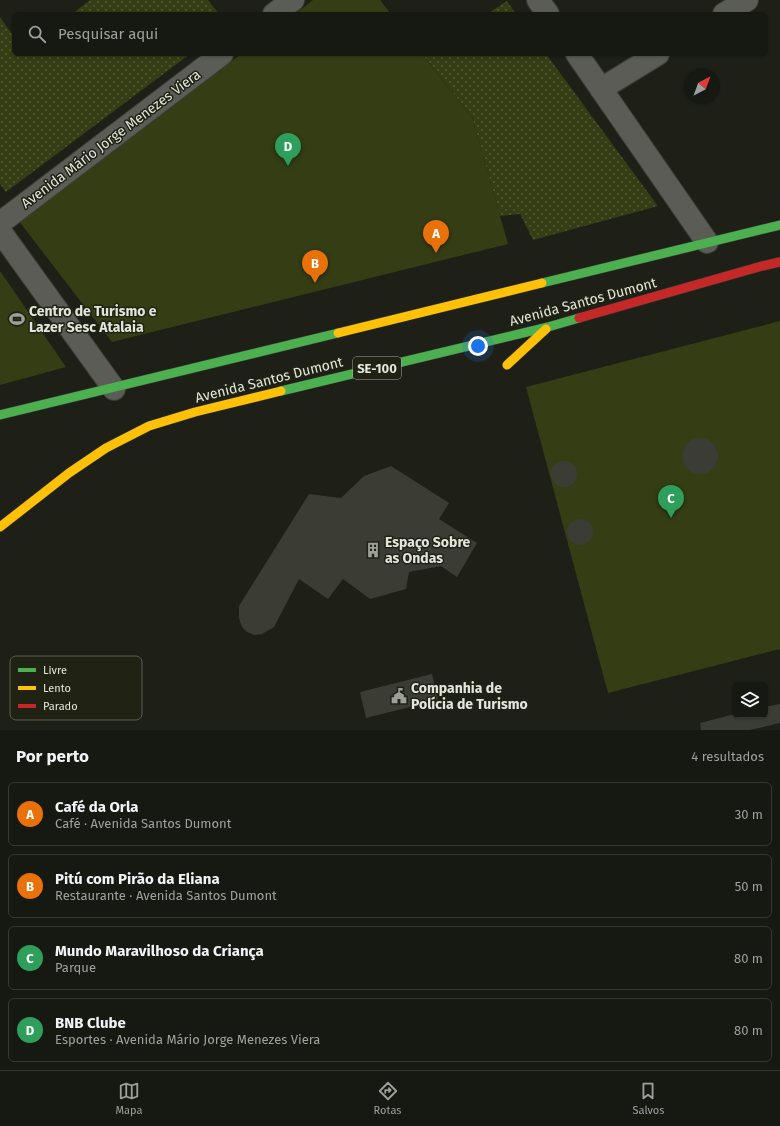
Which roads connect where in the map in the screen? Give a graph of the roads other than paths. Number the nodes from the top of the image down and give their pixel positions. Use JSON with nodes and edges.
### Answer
{"nodes":[{"id":1,"x":293,"y":0,"type":"edge"},
{"id":2,"x":538,"y":0,"type":"edge"},
{"id":3,"x":747,"y":0,"type":"edge"},
{"id":4,"x":277,"y":12,"type":"edge"},
{"id":5,"x":547,"y":12,"type":"edge"},
{"id":6,"x":727,"y":12,"type":"edge"},
{"id":7,"x":219,"y":56,"type":"edge"},
{"id":8,"x":577,"y":56,"type":"edge"},
{"id":9,"x":655,"y":56,"type":"edge"},
{"id":10,"x":601,"y":89,"type":"junction"},
{"id":11,"x":0,"y":223,"type":"edge"},
{"id":12,"x":780,"y":224,"type":"edge"},
{"id":13,"x":0,"y":231,"type":"edge"},
{"id":14,"x":707,"y":242,"type":"junction"},
{"id":15,"x":780,"y":262,"type":"edge"},
{"id":16,"x":548,"y":327,"type":"junction"},
{"id":17,"x":507,"y":365,"type":"dead end"},
{"id":18,"x":114,"y":388,"type":"junction"},
{"id":19,"x":0,"y":415,"type":"edge"},
{"id":20,"x":0,"y":527,"type":"edge"}],
"edges":[{"from":1,"to":4,"type":"street"},
{"from":2,"to":5,"type":"street"},
{"from":3,"to":6,"type":"street"},
{"from":7,"to":11,"type":"street","name":"Avenida Mário Jorge Menezes Viera"},
{"from":8,"to":10,"type":"street"},
{"from":9,"to":10,"type":"street"},
{"from":10,"to":14,"type":"street"},
{"from":12,"to":14,"type":"main road","name":"Avenida Santos Dumont"},
{"from":13,"to":18,"type":"street"},
{"from":14,"to":18,"type":"main road","name":"Avenida Santos Dumont"},
{"from":15,"to":16,"type":"main road","name":"Avenida Santos Dumont","number":"SE-100"},
{"from":16,"to":17,"type":"main road"},
{"from":16,"to":20,"type":"main road","name":"Avenida Santos Dumont","number":"SE-100"},
{"from":18,"to":19,"type":"main road","name":"Avenida Santos Dumont"}]}
